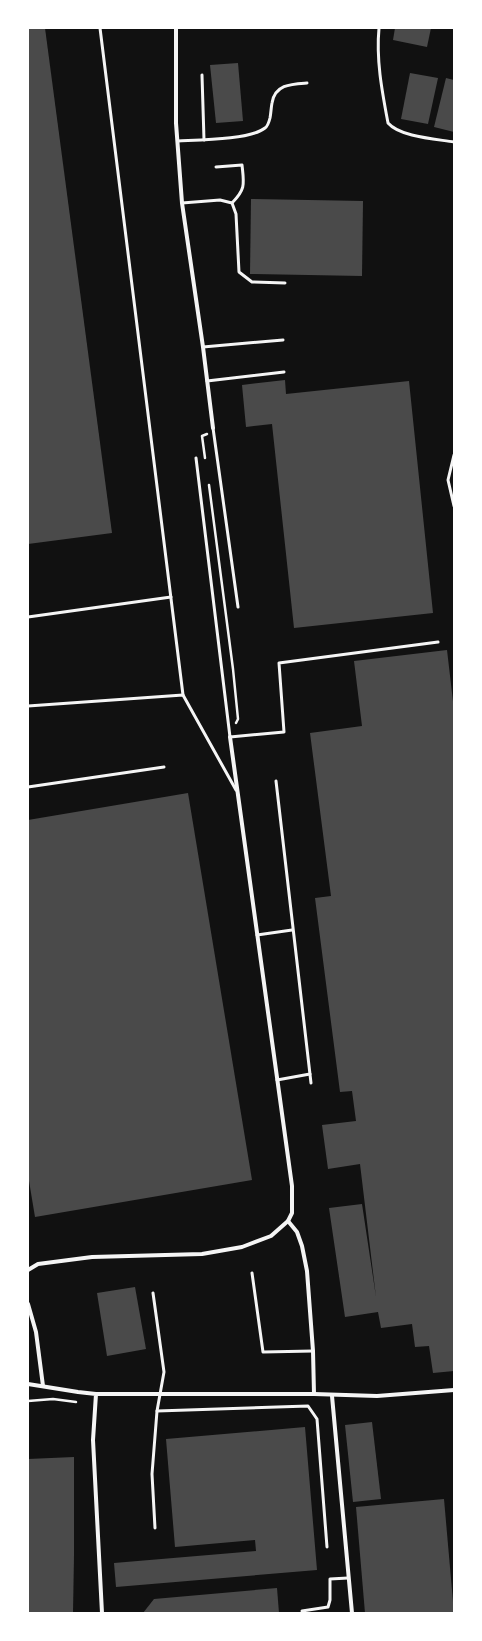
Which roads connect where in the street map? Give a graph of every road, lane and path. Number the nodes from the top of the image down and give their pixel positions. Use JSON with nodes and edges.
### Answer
{"nodes":[{"id":1,"x":100,"y":28,"type":"edge"},
{"id":2,"x":176,"y":28,"type":"edge"},
{"id":3,"x":379,"y":28,"type":"edge"},
{"id":4,"x":202,"y":75,"type":"dead end"},
{"id":5,"x":308,"y":83,"type":"dead end"},
{"id":6,"x":204,"y":140,"type":"junction"},
{"id":7,"x":178,"y":141,"type":"junction"},
{"id":8,"x":454,"y":142,"type":"edge"},
{"id":9,"x":216,"y":167,"type":"dead end"},
{"id":10,"x":182,"y":203,"type":"junction"},
{"id":11,"x":232,"y":203,"type":"junction"},
{"id":12,"x":284,"y":283,"type":"dead end"},
{"id":13,"x":283,"y":340,"type":"dead end"},
{"id":14,"x":204,"y":347,"type":"junction"},
{"id":15,"x":284,"y":372,"type":"dead end"},
{"id":16,"x":208,"y":381,"type":"junction"},
{"id":17,"x":213,"y":428,"type":"joint"},
{"id":18,"x":202,"y":436,"type":"dead end"},
{"id":19,"x":454,"y":455,"type":"edge"},
{"id":20,"x":196,"y":458,"type":"dead end"},
{"id":21,"x":205,"y":460,"type":"dead end"},
{"id":22,"x":208,"y":483,"type":"dead end"},
{"id":23,"x":454,"y":506,"type":"edge"},
{"id":24,"x":171,"y":597,"type":"junction"},
{"id":25,"x":238,"y":607,"type":"dead end"},
{"id":26,"x":28,"y":617,"type":"edge"},
{"id":27,"x":438,"y":642,"type":"dead end"},
{"id":28,"x":183,"y":695,"type":"junction"},
{"id":29,"x":28,"y":706,"type":"edge"},
{"id":30,"x":230,"y":737,"type":"junction"},
{"id":31,"x":164,"y":767,"type":"dead end"},
{"id":32,"x":276,"y":781,"type":"dead end"},
{"id":33,"x":28,"y":787,"type":"edge"},
{"id":34,"x":238,"y":794,"type":"junction"},
{"id":35,"x":292,"y":930,"type":"junction"},
{"id":36,"x":257,"y":935,"type":"junction"},
{"id":37,"x":310,"y":1074,"type":"junction"},
{"id":38,"x":277,"y":1080,"type":"junction"},
{"id":39,"x":311,"y":1083,"type":"dead end"},
{"id":40,"x":288,"y":1221,"type":"junction"},
{"id":41,"x":28,"y":1270,"type":"edge"},
{"id":42,"x":252,"y":1273,"type":"dead end"},
{"id":43,"x":153,"y":1293,"type":"dead end"},
{"id":44,"x":28,"y":1304,"type":"edge"},
{"id":45,"x":313,"y":1351,"type":"junction"},
{"id":46,"x":28,"y":1384,"type":"edge"},
{"id":47,"x":43,"y":1386,"type":"junction"},
{"id":48,"x":454,"y":1390,"type":"edge"},
{"id":49,"x":96,"y":1394,"type":"junction"},
{"id":50,"x":160,"y":1394,"type":"junction"},
{"id":51,"x":314,"y":1394,"type":"junction"},
{"id":52,"x":332,"y":1396,"type":"junction"},
{"id":53,"x":28,"y":1401,"type":"edge"},
{"id":54,"x":76,"y":1402,"type":"dead end"},
{"id":55,"x":157,"y":1411,"type":"junction"},
{"id":56,"x":155,"y":1528,"type":"dead end"},
{"id":57,"x":327,"y":1547,"type":"dead end"},
{"id":58,"x":348,"y":1578,"type":"junction"},
{"id":59,"x":302,"y":1611,"type":"dead end"},
{"id":60,"x":102,"y":1613,"type":"edge"},
{"id":61,"x":352,"y":1613,"type":"edge"}],
"edges":[{"from":1,"to":24,"type":"lane"},
{"from":2,"to":7,"type":"street"},
{"from":3,"to":8,"type":"lane"},
{"from":4,"to":6,"type":"lane"},
{"from":5,"to":6,"type":"lane"},
{"from":6,"to":7,"type":"lane"},
{"from":7,"to":10,"type":"street"},
{"from":9,"to":11,"type":"lane"},
{"from":10,"to":11,"type":"lane"},
{"from":10,"to":14,"type":"street"},
{"from":11,"to":12,"type":"lane"},
{"from":13,"to":14,"type":"lane"},
{"from":14,"to":16,"type":"street"},
{"from":15,"to":16,"type":"lane"},
{"from":16,"to":17,"type":"street"},
{"from":17,"to":25,"type":"lane"},
{"from":18,"to":21,"type":"path"},
{"from":19,"to":23,"type":"lane"},
{"from":20,"to":30,"type":"lane"},
{"from":22,"to":30,"type":"path"},
{"from":24,"to":26,"type":"lane"},
{"from":24,"to":28,"type":"lane"},
{"from":27,"to":30,"type":"lane"},
{"from":28,"to":29,"type":"lane"},
{"from":28,"to":34,"type":"lane"},
{"from":30,"to":34,"type":"street"},
{"from":31,"to":33,"type":"lane"},
{"from":32,"to":35,"type":"lane"},
{"from":34,"to":36,"type":"street"},
{"from":35,"to":36,"type":"lane"},
{"from":35,"to":37,"type":"lane"},
{"from":36,"to":38,"type":"street"},
{"from":37,"to":38,"type":"lane"},
{"from":37,"to":39,"type":"lane"},
{"from":38,"to":40,"type":"street"},
{"from":40,"to":41,"type":"street"},
{"from":40,"to":45,"type":"street"},
{"from":42,"to":45,"type":"lane"},
{"from":43,"to":50,"type":"lane"},
{"from":44,"to":47,"type":"street"},
{"from":45,"to":51,"type":"street"},
{"from":46,"to":47,"type":"street"},
{"from":47,"to":49,"type":"street"},
{"from":48,"to":52,"type":"street"},
{"from":49,"to":50,"type":"street"},
{"from":49,"to":60,"type":"street"},
{"from":50,"to":51,"type":"street"},
{"from":50,"to":55,"type":"lane"},
{"from":51,"to":52,"type":"street"},
{"from":52,"to":58,"type":"street"},
{"from":53,"to":54,"type":"path"},
{"from":55,"to":56,"type":"lane"},
{"from":55,"to":57,"type":"lane"},
{"from":58,"to":59,"type":"lane"},
{"from":58,"to":61,"type":"street"}]}
